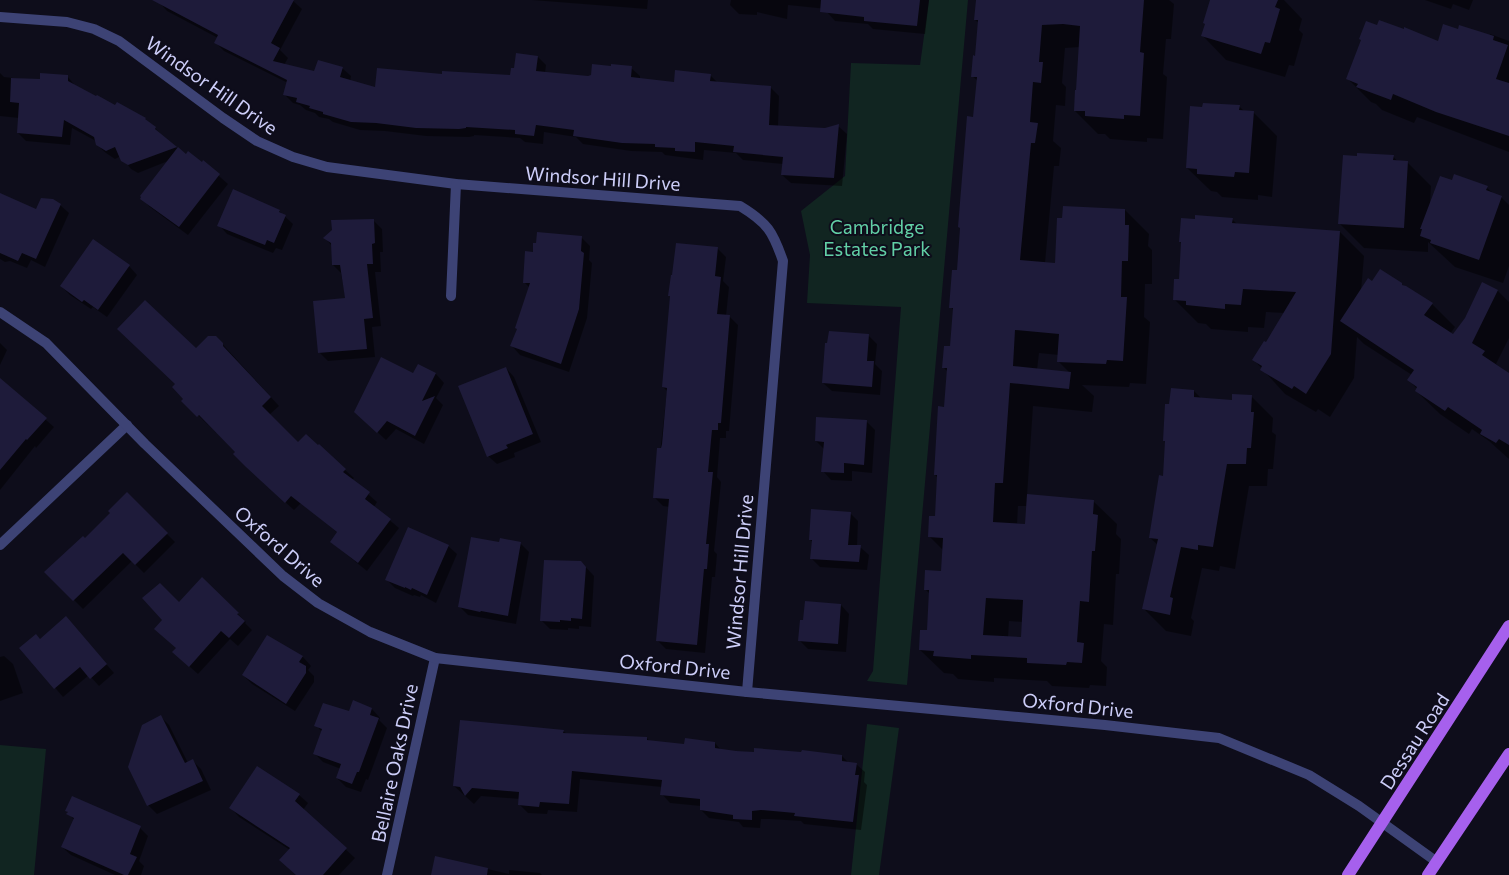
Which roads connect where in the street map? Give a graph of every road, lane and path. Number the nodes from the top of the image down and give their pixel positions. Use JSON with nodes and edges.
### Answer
{"nodes":[{"id":1,"x":0,"y":17,"type":"edge"},
{"id":2,"x":456,"y":184,"type":"junction"},
{"id":3,"x":450,"y":296,"type":"dead end"},
{"id":4,"x":0,"y":312,"type":"edge"},
{"id":5,"x":127,"y":425,"type":"junction"},
{"id":6,"x":0,"y":545,"type":"edge"},
{"id":7,"x":1509,"y":626,"type":"edge"},
{"id":8,"x":435,"y":658,"type":"junction"},
{"id":9,"x":747,"y":692,"type":"junction"},
{"id":10,"x":1509,"y":754,"type":"edge"},
{"id":11,"x":1382,"y":823,"type":"junction"},
{"id":12,"x":1437,"y":862,"type":"junction"},
{"id":13,"x":387,"y":875,"type":"edge"},
{"id":14,"x":1348,"y":875,"type":"edge"},
{"id":15,"x":1428,"y":875,"type":"edge"}],
"edges":[{"from":1,"to":2,"type":"street","name":"Windsor Hill Drive"},
{"from":2,"to":3,"type":"street"},
{"from":2,"to":9,"type":"street","name":"Windsor Hill Drive"},
{"from":4,"to":5,"type":"street","name":"Oxford Drive"},
{"from":5,"to":6,"type":"street"},
{"from":5,"to":8,"type":"street","name":"Oxford Drive"},
{"from":7,"to":11,"type":"main road","name":"Dessau Road"},
{"from":8,"to":9,"type":"street","name":"Oxford Drive"},
{"from":8,"to":13,"type":"street","name":"Bellaire Oaks Drive"},
{"from":9,"to":11,"type":"street","name":"Oxford Drive"},
{"from":10,"to":12,"type":"main road"},
{"from":11,"to":12,"type":"street","name":"Oxford Drive"},
{"from":11,"to":14,"type":"main road","name":"Dessau Road"},
{"from":12,"to":15,"type":"main road"}]}
